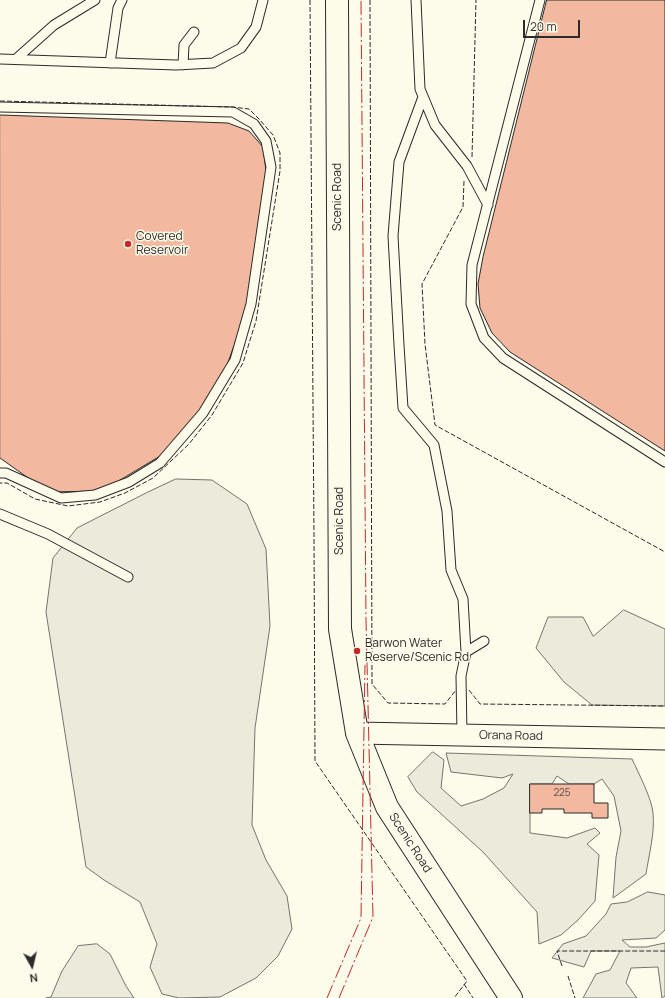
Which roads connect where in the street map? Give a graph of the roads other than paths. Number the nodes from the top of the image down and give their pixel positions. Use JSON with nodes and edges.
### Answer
{"nodes":[{"id":1,"x":95,"y":0,"type":"edge"},
{"id":2,"x":122,"y":0,"type":"edge"},
{"id":3,"x":263,"y":0,"type":"edge"},
{"id":4,"x":337,"y":0,"type":"edge"},
{"id":5,"x":416,"y":0,"type":"edge"},
{"id":6,"x":540,"y":0,"type":"edge"},
{"id":7,"x":194,"y":32,"type":"dead end"},
{"id":8,"x":0,"y":59,"type":"edge"},
{"id":9,"x":16,"y":59,"type":"junction"},
{"id":10,"x":110,"y":63,"type":"junction"},
{"id":11,"x":183,"y":65,"type":"junction"},
{"id":12,"x":423,"y":97,"type":"junction"},
{"id":13,"x":0,"y":107,"type":"edge"},
{"id":14,"x":488,"y":205,"type":"junction"},
{"id":15,"x":665,"y":462,"type":"edge"},
{"id":16,"x":0,"y":473,"type":"edge"},
{"id":17,"x":0,"y":514,"type":"edge"},
{"id":18,"x":128,"y":577,"type":"dead end"},
{"id":19,"x":484,"y":641,"type":"dead end"},
{"id":20,"x":466,"y":652,"type":"junction"},
{"id":21,"x":357,"y":733,"type":"junction"},
{"id":22,"x":462,"y":735,"type":"junction"},
{"id":23,"x":665,"y":739,"type":"edge"},
{"id":24,"x":511,"y":998,"type":"edge"}],
"edges":[{"from":1,"to":9,"type":"lane"},
{"from":2,"to":10,"type":"lane"},
{"from":3,"to":11,"type":"lane"},
{"from":4,"to":21,"type":"main road","name":"Scenic Road"},
{"from":5,"to":12,"type":"lane"},
{"from":6,"to":14,"type":"lane"},
{"from":7,"to":11,"type":"lane"},
{"from":8,"to":9,"type":"lane"},
{"from":9,"to":10,"type":"lane"},
{"from":10,"to":11,"type":"lane"},
{"from":12,"to":14,"type":"lane"},
{"from":12,"to":20,"type":"lane"},
{"from":13,"to":16,"type":"lane"},
{"from":14,"to":15,"type":"lane"},
{"from":17,"to":18,"type":"lane"},
{"from":19,"to":20,"type":"lane"},
{"from":20,"to":22,"type":"lane"},
{"from":21,"to":22,"type":"street","name":"Orana Road"},
{"from":21,"to":24,"type":"main road","name":"Scenic Road"},
{"from":22,"to":23,"type":"street","name":"Orana Road"}]}
